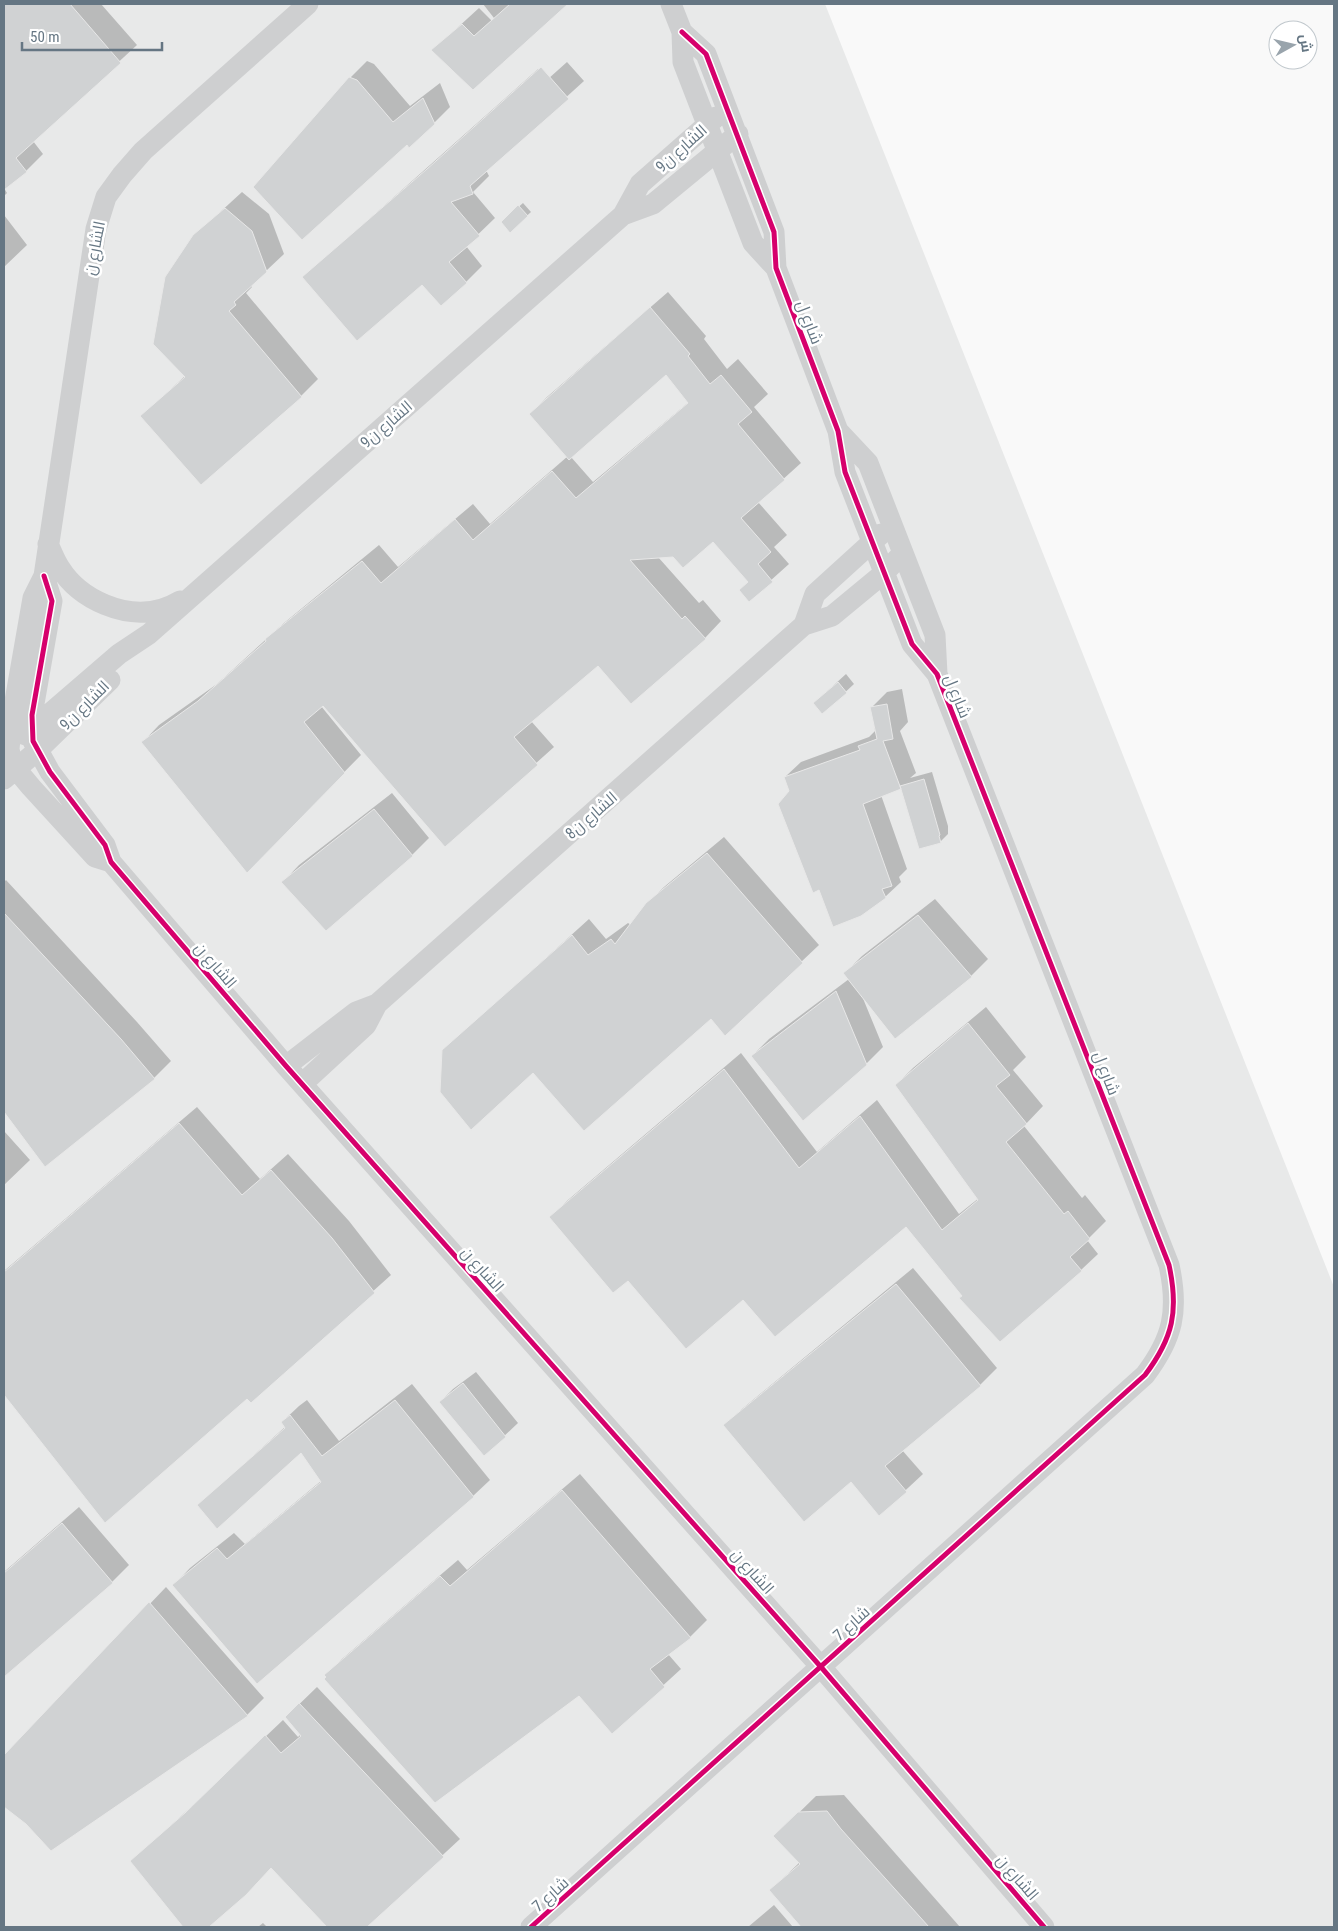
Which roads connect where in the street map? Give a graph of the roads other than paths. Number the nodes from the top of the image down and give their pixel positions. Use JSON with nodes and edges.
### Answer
{"nodes":[{"id":1,"x":308,"y":4,"type":"edge"},
{"id":2,"x":671,"y":4,"type":"edge"},
{"id":3,"x":682,"y":32,"type":"junction"},
{"id":4,"x":727,"y":108,"type":"junction"},
{"id":5,"x":707,"y":124,"type":"junction"},
{"id":6,"x":738,"y":134,"type":"junction"},
{"id":7,"x":718,"y":151,"type":"junction"},
{"id":8,"x":623,"y":215,"type":"junction"},
{"id":9,"x":776,"y":268,"type":"junction"},
{"id":10,"x":838,"y":430,"type":"junction"},
{"id":11,"x":892,"y":525,"type":"junction"},
{"id":12,"x":872,"y":542,"type":"junction"},
{"id":13,"x":48,"y":543,"type":"junction"},
{"id":14,"x":904,"y":554,"type":"junction"},
{"id":15,"x":884,"y":573,"type":"junction"},
{"id":16,"x":44,"y":576,"type":"junction"},
{"id":17,"x":188,"y":598,"type":"junction"},
{"id":18,"x":804,"y":626,"type":"junction"},
{"id":19,"x":149,"y":634,"type":"junction"},
{"id":20,"x":937,"y":674,"type":"junction"},
{"id":21,"x":31,"y":730,"type":"junction"},
{"id":22,"x":37,"y":751,"type":"junction"},
{"id":23,"x":8,"y":762,"type":"edge"},
{"id":24,"x":111,"y":862,"type":"junction"},
{"id":25,"x":377,"y":1004,"type":"junction"},
{"id":26,"x":286,"y":1066,"type":"junction"},
{"id":27,"x":302,"y":1084,"type":"junction"},
{"id":28,"x":1171,"y":1325,"type":"joint"},
{"id":29,"x":821,"y":1667,"type":"junction"},
{"id":30,"x":531,"y":1927,"type":"edge"},
{"id":31,"x":1044,"y":1927,"type":"edge"}],
"edges":[{"from":1,"to":13,"type":"street","name":"الشارع ن"},
{"from":2,"to":3,"type":"street","name":"شارع ل"},
{"from":3,"to":4,"type":"street","name":"شارع ل"},
{"from":3,"to":5,"type":"street","name":"شارع ل"},
{"from":4,"to":5,"type":"street","name":"الشارع ن9"},
{"from":4,"to":6,"type":"street","name":"شارع ل"},
{"from":5,"to":7,"type":"street","name":"شارع ل"},
{"from":5,"to":8,"type":"street","name":"الشارع ن9"},
{"from":6,"to":7,"type":"street","name":"الشارع ن9"},
{"from":6,"to":9,"type":"street","name":"شارع ل"},
{"from":7,"to":8,"type":"street","name":"الشارع ن9"},
{"from":7,"to":9,"type":"street","name":"شارع ل"},
{"from":8,"to":17,"type":"street","name":"الشارع ن9"},
{"from":9,"to":10,"type":"street","name":"شارع ل"},
{"from":10,"to":11,"type":"street","name":"شارع ل"},
{"from":10,"to":12,"type":"street","name":"شارع ل"},
{"from":11,"to":12,"type":"street","name":"الشارع ن8"},
{"from":11,"to":14,"type":"street","name":"شارع ل"},
{"from":12,"to":15,"type":"street","name":"شارع ل"},
{"from":12,"to":18,"type":"street","name":"الشارع ن8"},
{"from":13,"to":16,"type":"street","name":"الشارع ن"},
{"from":13,"to":17,"type":"street"},
{"from":14,"to":15,"type":"street","name":"الشارع ن8"},
{"from":14,"to":20,"type":"street","name":"شارع ل"},
{"from":15,"to":18,"type":"street","name":"الشارع ن8"},
{"from":15,"to":20,"type":"street","name":"شارع ل"},
{"from":16,"to":21,"type":"street","name":"الشارع ن"},
{"from":16,"to":23,"type":"street","name":"الشارع ن"},
{"from":17,"to":19,"type":"street","name":"الشارع ن9"},
{"from":18,"to":25,"type":"street","name":"الشارع ن8"},
{"from":19,"to":21,"type":"street","name":"الشارع ن9"},
{"from":19,"to":22,"type":"street","name":"الشارع ن9"},
{"from":20,"to":28,"type":"street","name":"شارع ل"},
{"from":21,"to":22,"type":"street","name":"الشارع ن"},
{"from":21,"to":23,"type":"street","name":"الشارع ن9"},
{"from":22,"to":23,"type":"street","name":"الشارع ن9"},
{"from":22,"to":24,"type":"street","name":"الشارع ن"},
{"from":23,"to":24,"type":"street","name":"الشارع ن"},
{"from":24,"to":26,"type":"street","name":"الشارع ن"},
{"from":25,"to":26,"type":"street","name":"الشارع ن8"},
{"from":25,"to":27,"type":"street","name":"الشارع ن8"},
{"from":26,"to":27,"type":"street","name":"الشارع ن"},
{"from":27,"to":29,"type":"street","name":"الشارع ن"},
{"from":28,"to":29,"type":"street","name":"شارع 7"},
{"from":29,"to":30,"type":"street","name":"شارع 7"},
{"from":29,"to":31,"type":"street","name":"الشارع ن"}]}
